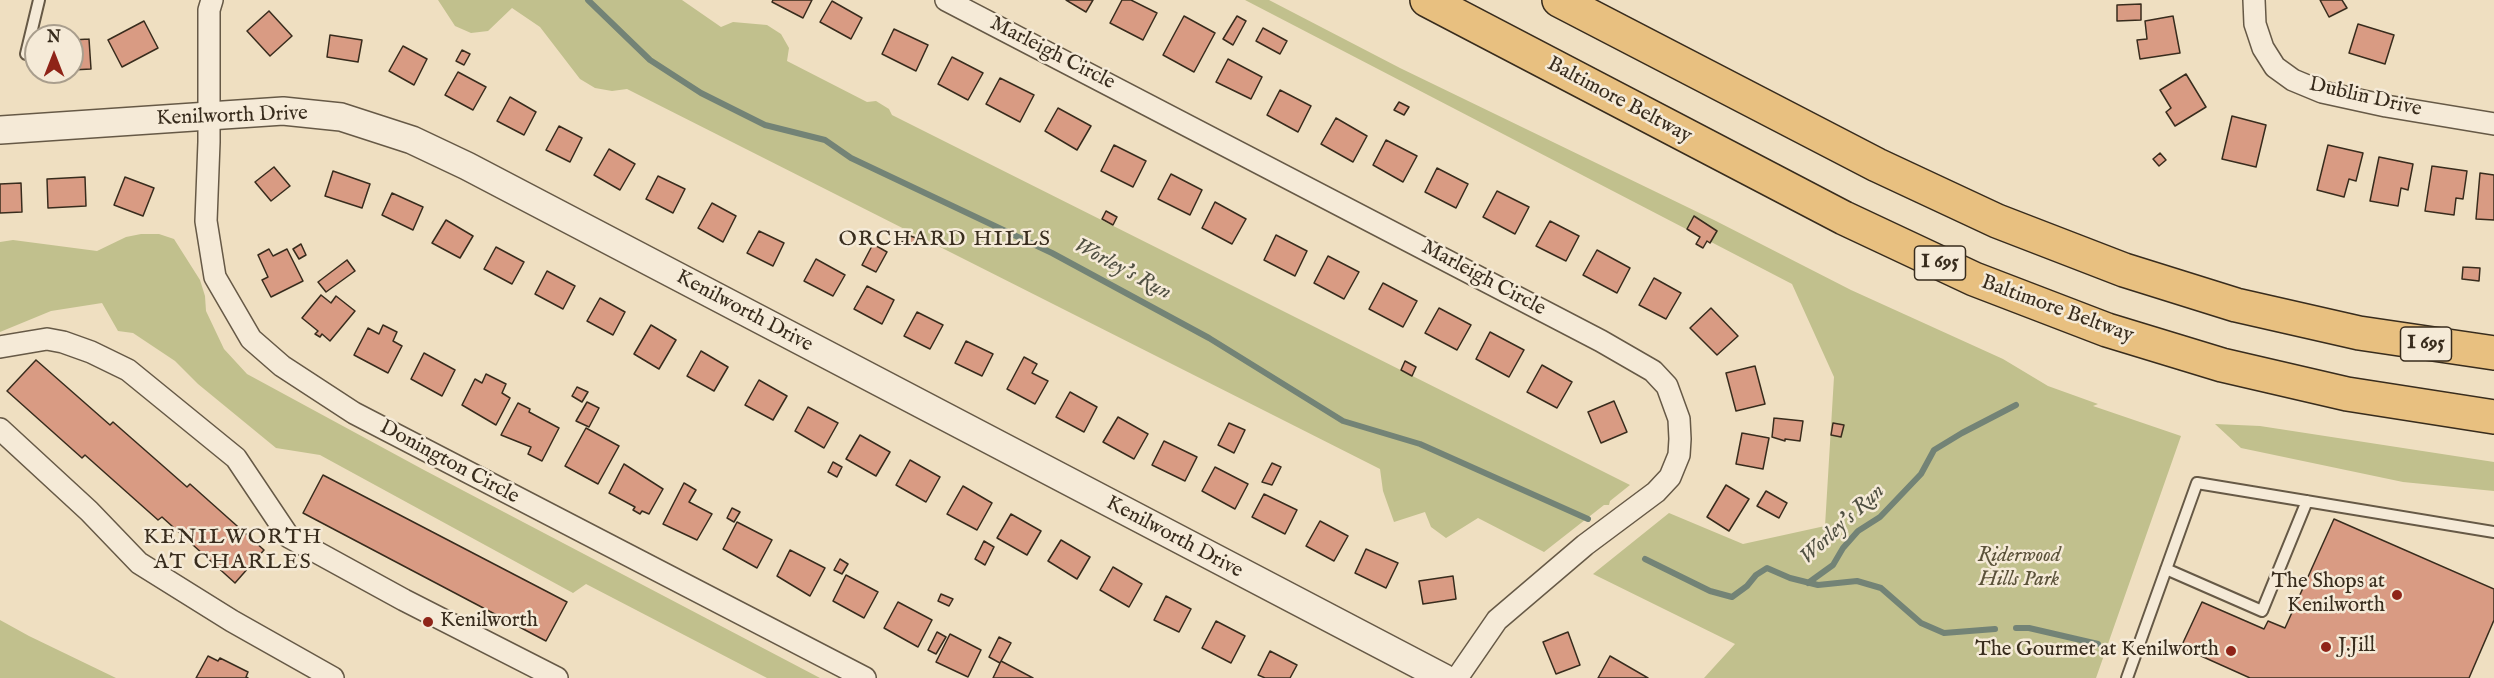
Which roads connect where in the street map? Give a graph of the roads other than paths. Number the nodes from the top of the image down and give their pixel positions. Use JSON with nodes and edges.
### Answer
{"nodes":[{"id":1,"x":39,"y":0,"type":"edge"},
{"id":2,"x":212,"y":0,"type":"edge"},
{"id":3,"x":946,"y":0,"type":"edge"},
{"id":4,"x":1427,"y":0,"type":"edge"},
{"id":5,"x":1559,"y":0,"type":"edge"},
{"id":6,"x":2254,"y":0,"type":"edge"},
{"id":7,"x":33,"y":24,"type":"edge"},
{"id":8,"x":208,"y":116,"type":"junction"},
{"id":9,"x":2494,"y":124,"type":"edge"},
{"id":10,"x":0,"y":130,"type":"edge"},
{"id":11,"x":2359,"y":333,"type":"junction"},
{"id":12,"x":2494,"y":343,"type":"edge"},
{"id":13,"x":0,"y":347,"type":"edge"},
{"id":14,"x":2494,"y":353,"type":"edge"},
{"id":15,"x":2494,"y":417,"type":"edge"},
{"id":16,"x":0,"y":429,"type":"edge"},
{"id":17,"x":2307,"y":501,"type":"junction"},
{"id":18,"x":2494,"y":532,"type":"edge"},
{"id":19,"x":2166,"y":569,"type":"junction"},
{"id":20,"x":333,"y":678,"type":"edge"},
{"id":21,"x":557,"y":678,"type":"edge"},
{"id":22,"x":866,"y":678,"type":"edge"},
{"id":23,"x":1444,"y":678,"type":"edge"},
{"id":24,"x":1457,"y":678,"type":"edge"},
{"id":25,"x":2127,"y":678,"type":"edge"}],
"edges":[{"from":1,"to":7,"type":"lane"},
{"from":2,"to":8,"type":"street"},
{"from":3,"to":24,"type":"street","name":"Marleigh Circle"},
{"from":4,"to":15,"type":"highway","name":"Baltimore Beltway","number":"I 695"},
{"from":5,"to":11,"type":"highway","number":"I 695"},
{"from":6,"to":9,"type":"street","name":"Dublin Drive"},
{"from":8,"to":10,"type":"street","name":"Kenilworth Drive"},
{"from":8,"to":22,"type":"street","name":"Donington Circle"},
{"from":8,"to":23,"type":"street","name":"Kenilworth Drive"},
{"from":11,"to":12,"type":"highway"},
{"from":11,"to":14,"type":"highway","number":"I 695"},
{"from":13,"to":21,"type":"street"},
{"from":16,"to":20,"type":"street"},
{"from":17,"to":18,"type":"lane"},
{"from":17,"to":19,"type":"lane"},
{"from":17,"to":19,"type":"lane"},
{"from":19,"to":25,"type":"lane"}]}
